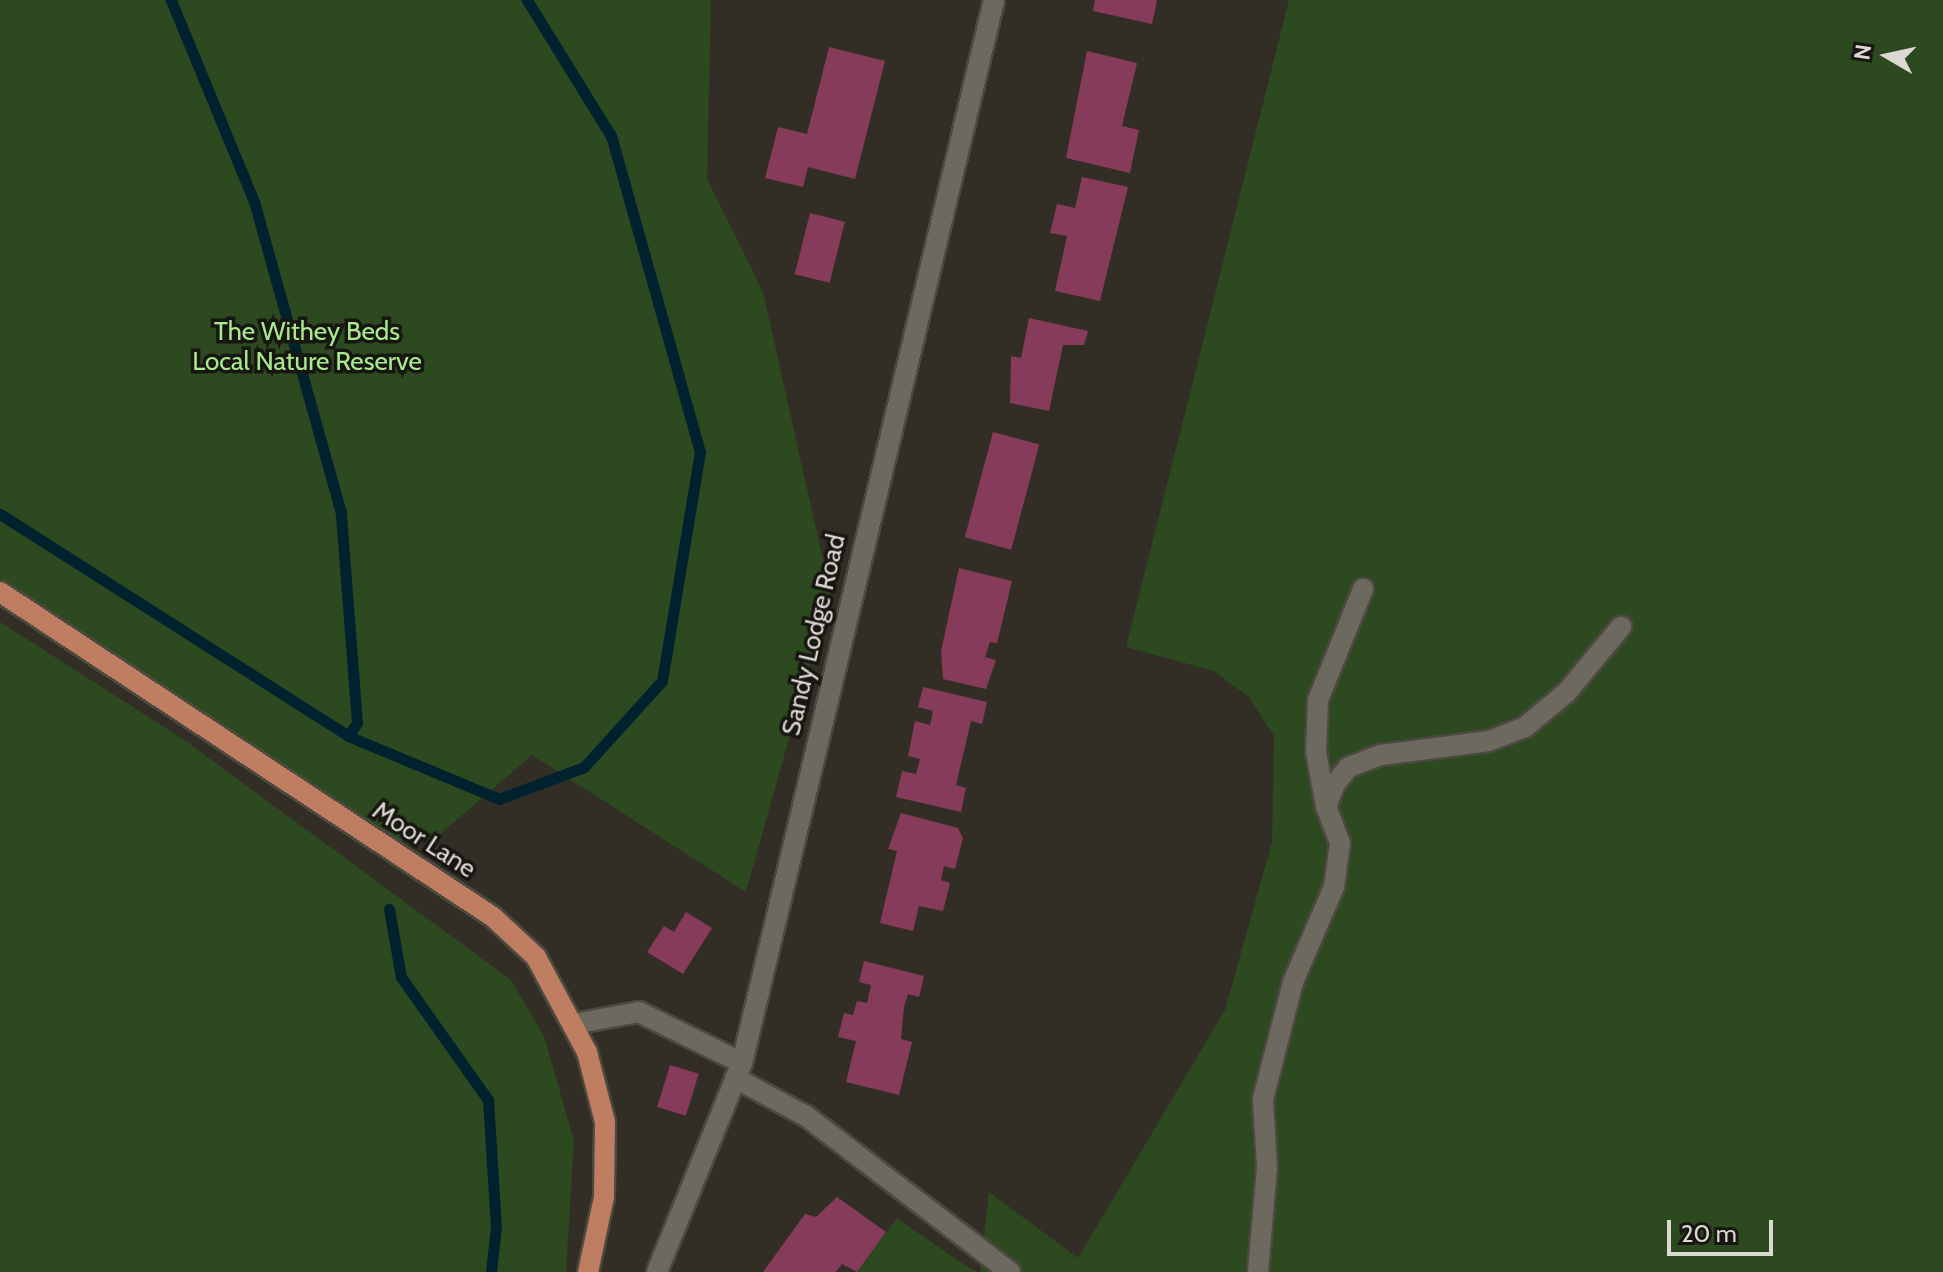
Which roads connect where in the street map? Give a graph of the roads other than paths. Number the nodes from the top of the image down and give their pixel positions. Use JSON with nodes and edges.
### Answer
{"nodes":[{"id":1,"x":994,"y":0,"type":"edge"},
{"id":2,"x":1363,"y":589,"type":"dead end"},
{"id":3,"x":0,"y":592,"type":"edge"},
{"id":4,"x":1621,"y":627,"type":"dead end"},
{"id":5,"x":1326,"y":807,"type":"junction"},
{"id":6,"x":574,"y":1024,"type":"junction"},
{"id":7,"x":739,"y":1071,"type":"junction"},
{"id":8,"x":588,"y":1272,"type":"edge"},
{"id":9,"x":657,"y":1272,"type":"edge"},
{"id":10,"x":1010,"y":1272,"type":"edge"},
{"id":11,"x":1258,"y":1272,"type":"edge"}],
"edges":[{"from":1,"to":7,"type":"street","name":"Sandy Lodge Road"},
{"from":2,"to":5,"type":"street"},
{"from":3,"to":6,"type":"main road","name":"Moor Lane"},
{"from":4,"to":5,"type":"street"},
{"from":5,"to":11,"type":"street"},
{"from":6,"to":7,"type":"street"},
{"from":6,"to":8,"type":"main road","name":"Moor Lane"},
{"from":7,"to":9,"type":"street","name":"Sandy Lodge Road"},
{"from":7,"to":10,"type":"street"}]}
